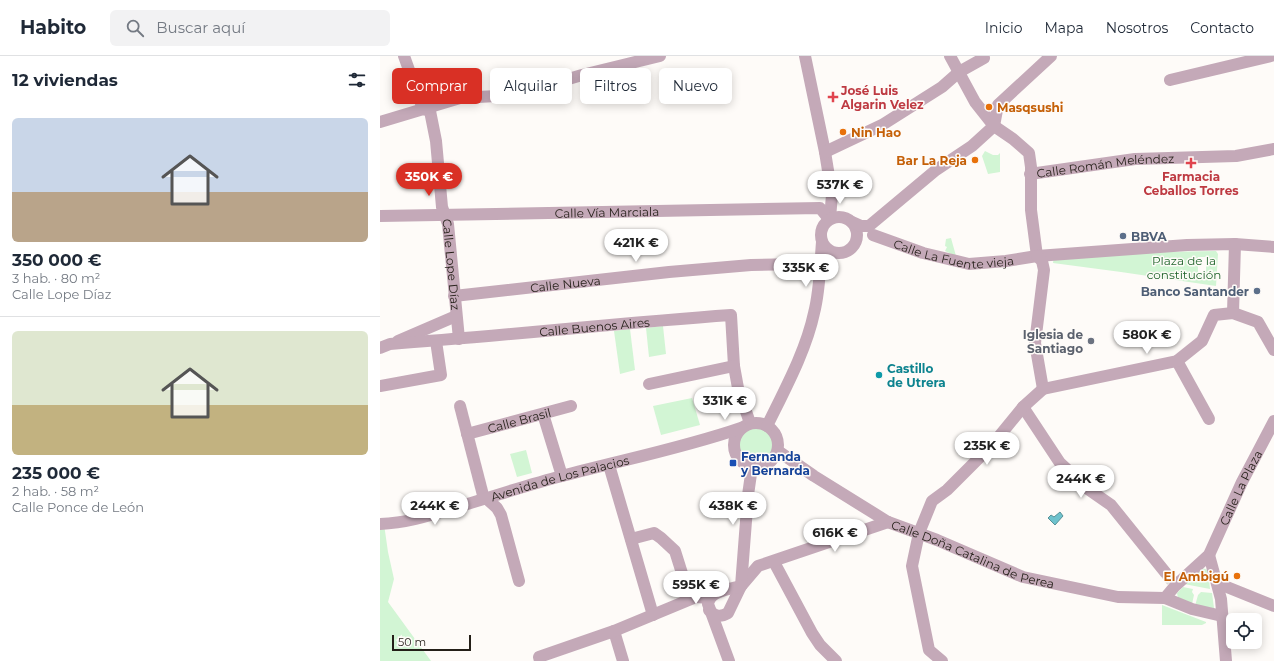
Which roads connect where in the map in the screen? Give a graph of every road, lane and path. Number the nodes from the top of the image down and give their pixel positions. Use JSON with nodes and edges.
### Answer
{"nodes":[{"id":1,"x":404,"y":56,"type":"edge"},
{"id":2,"x":660,"y":56,"type":"edge"},
{"id":3,"x":804,"y":56,"type":"edge"},
{"id":4,"x":950,"y":56,"type":"edge"},
{"id":5,"x":982,"y":56,"type":"edge"},
{"id":6,"x":1051,"y":56,"type":"edge"},
{"id":7,"x":1271,"y":56,"type":"edge"},
{"id":8,"x":959,"y":72,"type":"junction"},
{"id":9,"x":1170,"y":80,"type":"dead end"},
{"id":10,"x":423,"y":109,"type":"junction"},
{"id":11,"x":380,"y":122,"type":"edge"},
{"id":12,"x":994,"y":126,"type":"junction"},
{"id":13,"x":1274,"y":149,"type":"edge"},
{"id":14,"x":825,"y":152,"type":"junction"},
{"id":15,"x":1030,"y":174,"type":"junction"},
{"id":16,"x":832,"y":195,"type":"junction"},
{"id":17,"x":445,"y":214,"type":"junction"},
{"id":18,"x":380,"y":216,"type":"edge"},
{"id":19,"x":829,"y":219,"type":"junction"},
{"id":20,"x":850,"y":221,"type":"junction"},
{"id":21,"x":871,"y":230,"type":"junction"},
{"id":22,"x":857,"y":238,"type":"junction"},
{"id":23,"x":822,"y":242,"type":"junction"},
{"id":24,"x":1235,"y":244,"type":"junction"},
{"id":25,"x":1274,"y":247,"type":"edge"},
{"id":26,"x":836,"y":253,"type":"junction"},
{"id":27,"x":1037,"y":256,"type":"junction"},
{"id":28,"x":820,"y":266,"type":"junction"},
{"id":29,"x":454,"y":296,"type":"junction"},
{"id":30,"x":1233,"y":313,"type":"junction"},
{"id":31,"x":456,"y":316,"type":"junction"},
{"id":32,"x":459,"y":339,"type":"junction"},
{"id":33,"x":436,"y":341,"type":"junction"},
{"id":34,"x":385,"y":346,"type":"edge"},
{"id":35,"x":1274,"y":350,"type":"edge"},
{"id":36,"x":1177,"y":361,"type":"junction"},
{"id":37,"x":734,"y":366,"type":"junction"},
{"id":38,"x":649,"y":384,"type":"dead end"},
{"id":39,"x":380,"y":386,"type":"edge"},
{"id":40,"x":1043,"y":389,"type":"junction"},
{"id":41,"x":460,"y":406,"type":"dead end"},
{"id":42,"x":571,"y":406,"type":"dead end"},
{"id":43,"x":1023,"y":407,"type":"junction"},
{"id":44,"x":543,"y":414,"type":"junction"},
{"id":45,"x":1209,"y":419,"type":"dead end"},
{"id":46,"x":1274,"y":421,"type":"edge"},
{"id":47,"x":746,"y":425,"type":"junction"},
{"id":48,"x":767,"y":426,"type":"junction"},
{"id":49,"x":467,"y":434,"type":"junction"},
{"id":50,"x":717,"y":436,"type":"junction"},
{"id":51,"x":734,"y":441,"type":"junction"},
{"id":52,"x":778,"y":451,"type":"junction"},
{"id":53,"x":609,"y":465,"type":"junction"},
{"id":54,"x":752,"y":467,"type":"junction"},
{"id":55,"x":562,"y":476,"type":"junction"},
{"id":56,"x":485,"y":499,"type":"junction"},
{"id":57,"x":888,"y":522,"type":"junction"},
{"id":58,"x":380,"y":524,"type":"edge"},
{"id":59,"x":919,"y":534,"type":"junction"},
{"id":60,"x":631,"y":539,"type":"junction"},
{"id":61,"x":1209,"y":555,"type":"junction"},
{"id":62,"x":774,"y":562,"type":"junction"},
{"id":63,"x":519,"y":580,"type":"dead end"},
{"id":64,"x":1170,"y":580,"type":"junction"},
{"id":65,"x":1218,"y":583,"type":"junction"},
{"id":66,"x":741,"y":586,"type":"junction"},
{"id":67,"x":721,"y":592,"type":"junction"},
{"id":68,"x":696,"y":597,"type":"junction"},
{"id":69,"x":709,"y":598,"type":"junction"},
{"id":70,"x":1165,"y":598,"type":"junction"},
{"id":71,"x":732,"y":606,"type":"junction"},
{"id":72,"x":1274,"y":606,"type":"edge"},
{"id":73,"x":709,"y":610,"type":"junction"},
{"id":74,"x":653,"y":614,"type":"junction"},
{"id":75,"x":1222,"y":616,"type":"junction"},
{"id":76,"x":614,"y":631,"type":"junction"},
{"id":77,"x":540,"y":661,"type":"edge"},
{"id":78,"x":623,"y":661,"type":"edge"},
{"id":79,"x":728,"y":661,"type":"edge"},
{"id":80,"x":836,"y":661,"type":"edge"},
{"id":81,"x":942,"y":661,"type":"edge"},
{"id":82,"x":1226,"y":661,"type":"edge"}],
"edges":[{"from":1,"to":10,"type":"street","name":"Calle Lope Díaz"},
{"from":2,"to":10,"type":"street"},
{"from":3,"to":14,"type":"street"},
{"from":4,"to":8,"type":"street"},
{"from":5,"to":8,"type":"street"},
{"from":6,"to":12,"type":"street"},
{"from":7,"to":9,"type":"street"},
{"from":8,"to":12,"type":"street"},
{"from":8,"to":14,"type":"street"},
{"from":10,"to":11,"type":"street"},
{"from":10,"to":17,"type":"street","name":"Calle Lope Díaz"},
{"from":12,"to":15,"type":"street"},
{"from":12,"to":21,"type":"street"},
{"from":13,"to":15,"type":"street","name":"Calle Román Meléndez"},
{"from":14,"to":16,"type":"street"},
{"from":15,"to":27,"type":"street"},
{"from":16,"to":19,"type":"street"},
{"from":16,"to":20,"type":"street"},
{"from":17,"to":18,"type":"street","name":"Calle Vía Marciala"},
{"from":17,"to":19,"type":"street","name":"Calle Vía Marciala"},
{"from":17,"to":29,"type":"street","name":"Calle Lope Díaz"},
{"from":19,"to":20,"type":"street"},
{"from":19,"to":23,"type":"street"},
{"from":20,"to":21,"type":"street","name":"Calle La Fuente vieja"},
{"from":20,"to":22,"type":"street"},
{"from":21,"to":22,"type":"street"},
{"from":21,"to":27,"type":"street","name":"Calle La Fuente vieja"},
{"from":22,"to":26,"type":"street"},
{"from":23,"to":26,"type":"street"},
{"from":23,"to":28,"type":"street"},
{"from":24,"to":25,"type":"street"},
{"from":24,"to":27,"type":"street"},
{"from":24,"to":30,"type":"street"},
{"from":26,"to":28,"type":"street"},
{"from":27,"to":40,"type":"street"},
{"from":28,"to":29,"type":"street","name":"Calle Nueva"},
{"from":28,"to":48,"type":"street"},
{"from":29,"to":31,"type":"street","name":"Calle Lope Díaz"},
{"from":30,"to":35,"type":"street"},
{"from":30,"to":36,"type":"street"},
{"from":31,"to":32,"type":"street","name":"Calle Lope Díaz"},
{"from":31,"to":34,"type":"street"},
{"from":32,"to":33,"type":"street","name":"Calle Buenos Aires"},
{"from":32,"to":37,"type":"street","name":"Calle Buenos Aires"},
{"from":33,"to":34,"type":"street","name":"Calle Buenos Aires"},
{"from":33,"to":39,"type":"street"},
{"from":36,"to":40,"type":"street"},
{"from":36,"to":45,"type":"street"},
{"from":37,"to":38,"type":"street"},
{"from":37,"to":47,"type":"street"},
{"from":40,"to":43,"type":"street"},
{"from":41,"to":49,"type":"street"},
{"from":42,"to":44,"type":"street","name":"Calle Brasil"},
{"from":43,"to":59,"type":"street"},
{"from":43,"to":64,"type":"street"},
{"from":44,"to":49,"type":"street","name":"Calle Brasil"},
{"from":44,"to":55,"type":"street"},
{"from":46,"to":61,"type":"street","name":"Calle La Plaza"},
{"from":47,"to":48,"type":"street"},
{"from":47,"to":50,"type":"street","name":"Avenida de Los Palacios"},
{"from":47,"to":51,"type":"street"},
{"from":48,"to":52,"type":"street"},
{"from":49,"to":56,"type":"street"},
{"from":50,"to":51,"type":"street"},
{"from":50,"to":53,"type":"street","name":"Avenida de Los Palacios"},
{"from":51,"to":54,"type":"street"},
{"from":52,"to":54,"type":"street"},
{"from":52,"to":57,"type":"street","name":"Calle Doña Catalina de Perea"},
{"from":53,"to":55,"type":"street","name":"Avenida de Los Palacios"},
{"from":53,"to":60,"type":"street"},
{"from":54,"to":66,"type":"street"},
{"from":55,"to":56,"type":"street","name":"Avenida de Los Palacios"},
{"from":56,"to":58,"type":"street","name":"Avenida de Los Palacios"},
{"from":56,"to":63,"type":"street"},
{"from":57,"to":59,"type":"street","name":"Calle Doña Catalina de Perea"},
{"from":57,"to":62,"type":"street"},
{"from":59,"to":70,"type":"street","name":"Calle Doña Catalina de Perea"},
{"from":59,"to":81,"type":"street"},
{"from":60,"to":68,"type":"street"},
{"from":60,"to":74,"type":"street"},
{"from":61,"to":64,"type":"street"},
{"from":61,"to":65,"type":"street"},
{"from":62,"to":66,"type":"street"},
{"from":62,"to":80,"type":"street"},
{"from":64,"to":70,"type":"street"},
{"from":65,"to":72,"type":"street"},
{"from":65,"to":75,"type":"street"},
{"from":66,"to":67,"type":"street"},
{"from":66,"to":71,"type":"street"},
{"from":67,"to":69,"type":"street"},
{"from":67,"to":71,"type":"street"},
{"from":68,"to":69,"type":"street"},
{"from":68,"to":74,"type":"street"},
{"from":69,"to":73,"type":"street"},
{"from":70,"to":75,"type":"street"},
{"from":71,"to":73,"type":"street"},
{"from":73,"to":79,"type":"street"},
{"from":74,"to":76,"type":"street"},
{"from":75,"to":82,"type":"street"},
{"from":76,"to":77,"type":"street"},
{"from":76,"to":78,"type":"street"}]}
